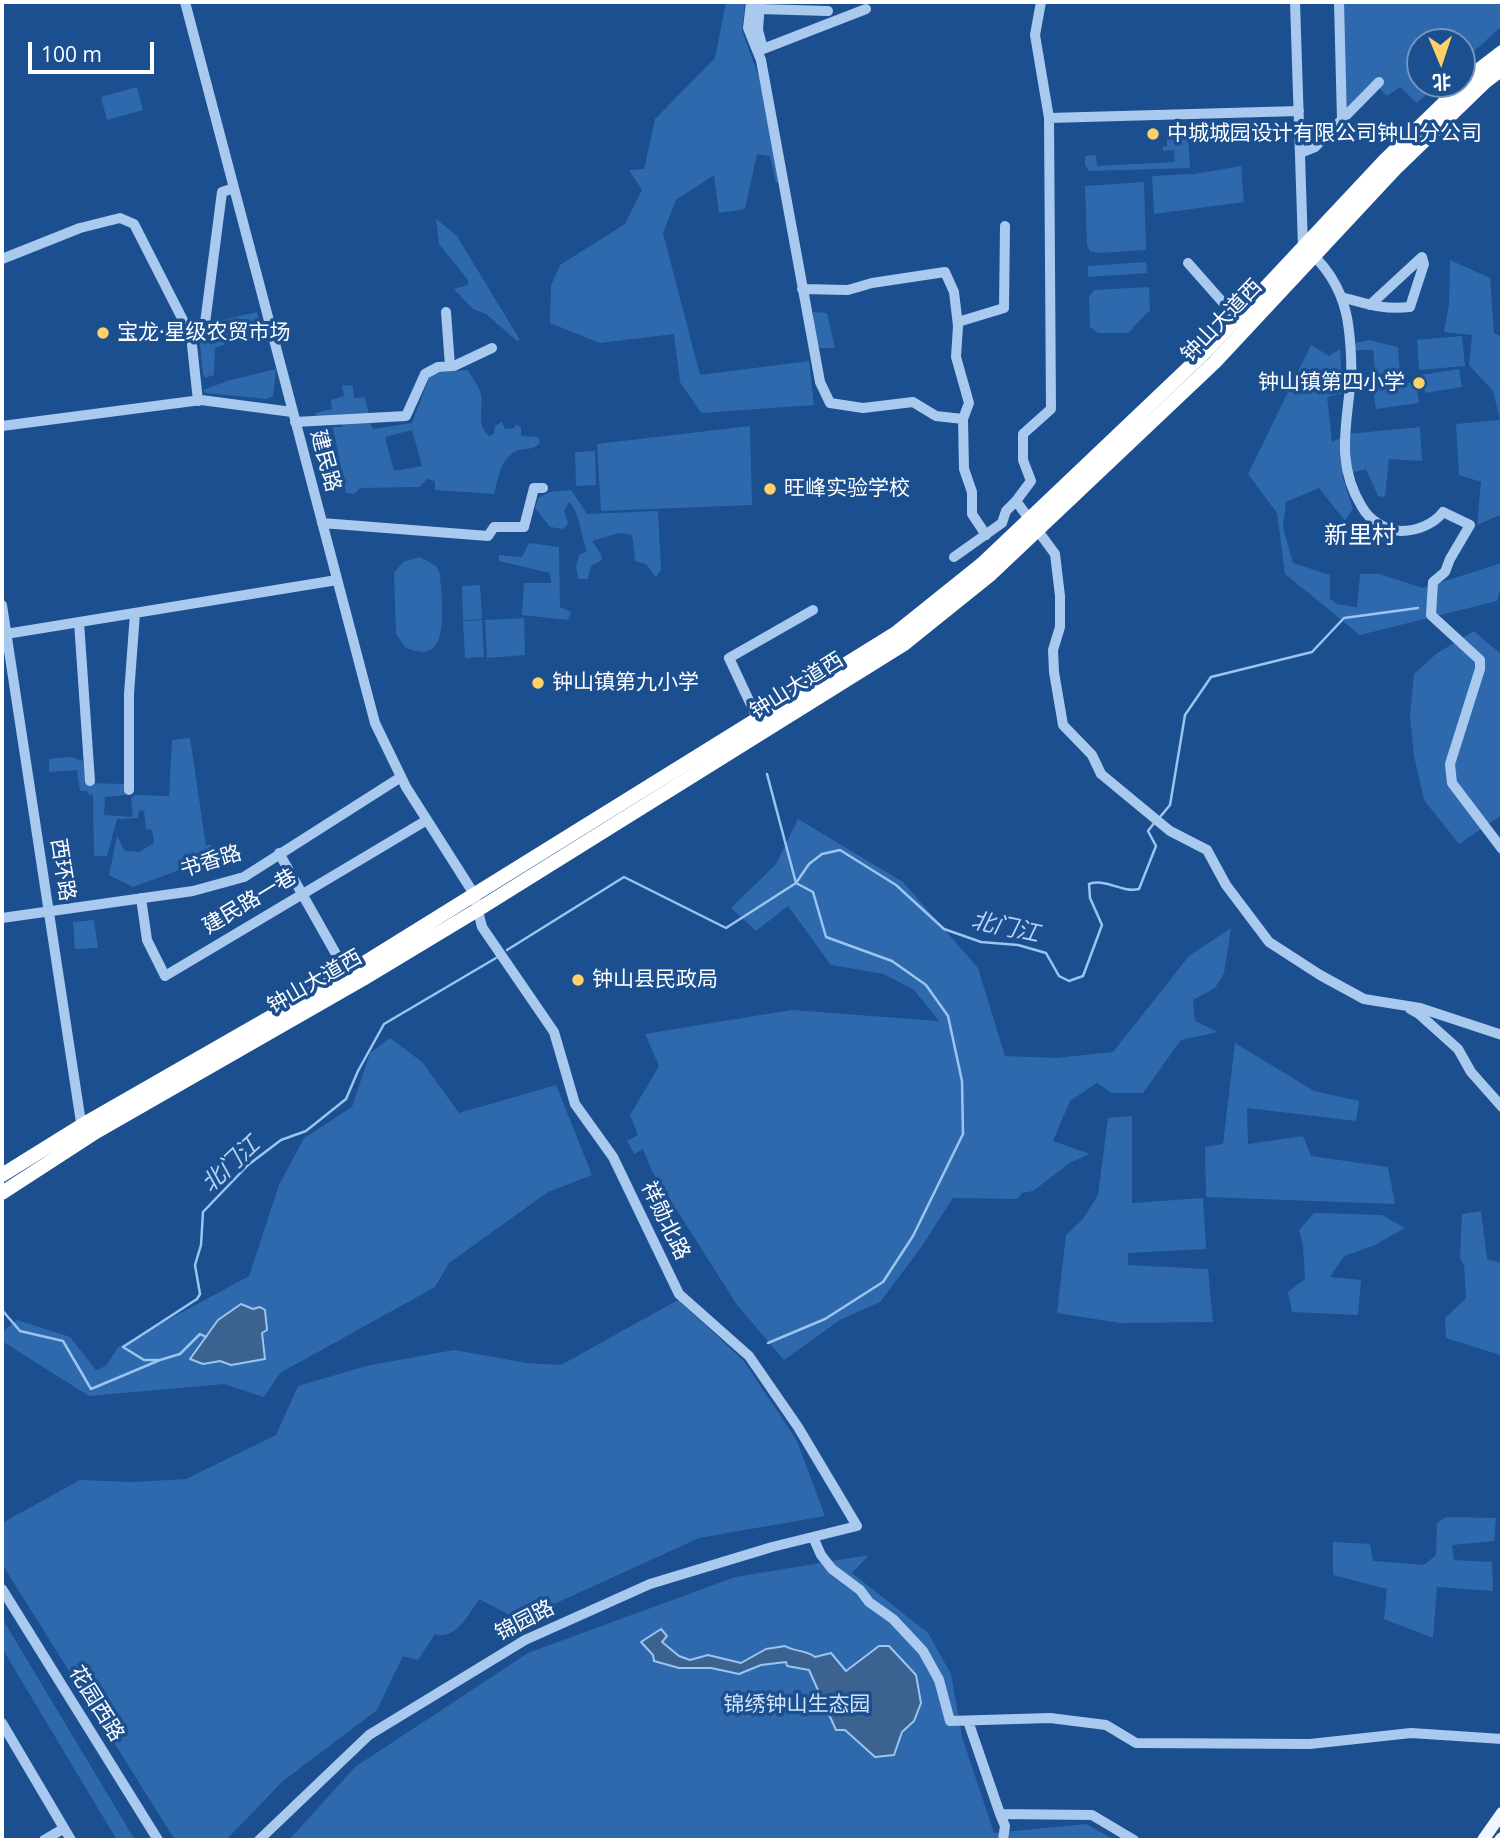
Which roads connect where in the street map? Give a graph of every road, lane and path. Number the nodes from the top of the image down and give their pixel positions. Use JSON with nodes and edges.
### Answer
{"nodes":[{"id":1,"x":185,"y":2,"type":"edge"},
{"id":2,"x":1041,"y":2,"type":"edge"},
{"id":3,"x":1295,"y":2,"type":"edge"},
{"id":4,"x":1339,"y":2,"type":"edge"},
{"id":5,"x":757,"y":4,"type":"edge"},
{"id":6,"x":828,"y":7,"type":"edge"},
{"id":7,"x":866,"y":9,"type":"dead end"},
{"id":8,"x":827,"y":26,"type":"junction"},
{"id":9,"x":1502,"y":56,"type":"edge"},
{"id":10,"x":1379,"y":82,"type":"dead end"},
{"id":11,"x":1299,"y":111,"type":"junction"},
{"id":12,"x":1049,"y":118,"type":"junction"},
{"id":13,"x":1342,"y":120,"type":"junction"},
{"id":14,"x":1300,"y":153,"type":"junction"},
{"id":15,"x":234,"y":188,"type":"junction"},
{"id":16,"x":1005,"y":226,"type":"dead end"},
{"id":17,"x":1309,"y":251,"type":"junction"},
{"id":18,"x":2,"y":259,"type":"edge"},
{"id":19,"x":1188,"y":263,"type":"dead end"},
{"id":20,"x":802,"y":289,"type":"junction"},
{"id":21,"x":1341,"y":297,"type":"junction"},
{"id":22,"x":1370,"y":305,"type":"junction"},
{"id":23,"x":446,"y":312,"type":"dead end"},
{"id":24,"x":958,"y":322,"type":"junction"},
{"id":25,"x":1241,"y":324,"type":"junction"},
{"id":26,"x":191,"y":335,"type":"junction"},
{"id":27,"x":492,"y":348,"type":"dead end"},
{"id":28,"x":450,"y":366,"type":"junction"},
{"id":29,"x":198,"y":401,"type":"junction"},
{"id":30,"x":293,"y":417,"type":"junction"},
{"id":31,"x":963,"y":419,"type":"junction"},
{"id":32,"x":2,"y":426,"type":"edge"},
{"id":33,"x":543,"y":488,"type":"dead end"},
{"id":34,"x":1016,"y":501,"type":"junction"},
{"id":35,"x":322,"y":523,"type":"junction"},
{"id":36,"x":1032,"y":525,"type":"junction"},
{"id":37,"x":986,"y":534,"type":"junction"},
{"id":38,"x":954,"y":557,"type":"dead end"},
{"id":39,"x":337,"y":580,"type":"junction"},
{"id":40,"x":2,"y":605,"type":"edge"},
{"id":41,"x":813,"y":610,"type":"dead end"},
{"id":42,"x":135,"y":613,"type":"junction"},
{"id":43,"x":79,"y":622,"type":"junction"},
{"id":44,"x":6,"y":634,"type":"junction"},
{"id":45,"x":760,"y":725,"type":"junction"},
{"id":46,"x":401,"y":777,"type":"junction"},
{"id":47,"x":90,"y":781,"type":"dead end"},
{"id":48,"x":129,"y":790,"type":"dead end"},
{"id":49,"x":427,"y":820,"type":"junction"},
{"id":50,"x":1502,"y":849,"type":"edge"},
{"id":51,"x":279,"y":853,"type":"junction"},
{"id":52,"x":303,"y":893,"type":"junction"},
{"id":53,"x":474,"y":894,"type":"junction"},
{"id":54,"x":142,"y":898,"type":"junction"},
{"id":55,"x":479,"y":909,"type":"junction"},
{"id":56,"x":49,"y":911,"type":"junction"},
{"id":57,"x":2,"y":918,"type":"edge"},
{"id":58,"x":350,"y":979,"type":"junction"},
{"id":59,"x":1405,"y":1006,"type":"junction"},
{"id":60,"x":1502,"y":1035,"type":"edge"},
{"id":61,"x":1502,"y":1107,"type":"edge"},
{"id":62,"x":85,"y":1133,"type":"junction"},
{"id":63,"x":2,"y":1175,"type":"edge"},
{"id":64,"x":2,"y":1193,"type":"edge"},
{"id":65,"x":857,"y":1526,"type":"joint"},
{"id":66,"x":813,"y":1537,"type":"junction"},
{"id":67,"x":2,"y":1589,"type":"edge"},
{"id":68,"x":968,"y":1721,"type":"junction"},
{"id":69,"x":2,"y":1723,"type":"edge"},
{"id":70,"x":1502,"y":1739,"type":"edge"},
{"id":71,"x":1502,"y":1813,"type":"edge"},
{"id":72,"x":1000,"y":1814,"type":"junction"},
{"id":73,"x":64,"y":1829,"type":"junction"},
{"id":74,"x":44,"y":1840,"type":"edge"},
{"id":75,"x":71,"y":1840,"type":"edge"},
{"id":76,"x":158,"y":1840,"type":"edge"},
{"id":77,"x":259,"y":1840,"type":"edge"},
{"id":78,"x":1003,"y":1840,"type":"edge"},
{"id":79,"x":1134,"y":1840,"type":"edge"},
{"id":80,"x":1483,"y":1840,"type":"edge"}],
"edges":[{"from":1,"to":15,"type":"street","name":"建民路"},
{"from":2,"to":12,"type":"street"},
{"from":3,"to":11,"type":"street"},
{"from":4,"to":13,"type":"street"},
{"from":5,"to":6,"type":"street"},
{"from":5,"to":8,"type":"street"},
{"from":5,"to":20,"type":"street"},
{"from":6,"to":8,"type":"street"},
{"from":7,"to":8,"type":"street"},
{"from":9,"to":17,"type":"highway","name":"钟山大道西"},
{"from":10,"to":13,"type":"street"},
{"from":11,"to":12,"type":"street"},
{"from":11,"to":14,"type":"street"},
{"from":12,"to":34,"type":"street"},
{"from":13,"to":14,"type":"street"},
{"from":14,"to":17,"type":"street"},
{"from":15,"to":26,"type":"street"},
{"from":15,"to":30,"type":"street","name":"建民路"},
{"from":16,"to":24,"type":"street"},
{"from":17,"to":21,"type":"street"},
{"from":17,"to":25,"type":"highway","name":"钟山大道西"},
{"from":18,"to":26,"type":"street"},
{"from":19,"to":25,"type":"street"},
{"from":20,"to":24,"type":"street"},
{"from":20,"to":31,"type":"street"},
{"from":21,"to":22,"type":"street"},
{"from":21,"to":50,"type":"street"},
{"from":22,"to":22,"type":"street"},
{"from":23,"to":28,"type":"street"},
{"from":24,"to":31,"type":"street"},
{"from":25,"to":36,"type":"highway","name":"钟山大道西"},
{"from":26,"to":29,"type":"street"},
{"from":27,"to":28,"type":"street"},
{"from":28,"to":30,"type":"street"},
{"from":29,"to":30,"type":"street"},
{"from":29,"to":32,"type":"street"},
{"from":30,"to":35,"type":"street","name":"建民路"},
{"from":31,"to":37,"type":"street"},
{"from":33,"to":35,"type":"street"},
{"from":34,"to":36,"type":"street"},
{"from":34,"to":37,"type":"street"},
{"from":35,"to":39,"type":"street","name":"建民路"},
{"from":36,"to":45,"type":"highway","name":"钟山大道西"},
{"from":36,"to":59,"type":"street"},
{"from":37,"to":38,"type":"street"},
{"from":39,"to":42,"type":"street"},
{"from":39,"to":46,"type":"street","name":"建民路"},
{"from":40,"to":44,"type":"street","name":"西环路"},
{"from":41,"to":45,"type":"street"},
{"from":42,"to":43,"type":"street"},
{"from":42,"to":48,"type":"street"},
{"from":43,"to":44,"type":"street"},
{"from":43,"to":47,"type":"street"},
{"from":44,"to":56,"type":"street","name":"西环路"},
{"from":45,"to":53,"type":"highway","name":"钟山大道西"},
{"from":45,"to":55,"type":"highway","name":"钟山大道西"},
{"from":46,"to":49,"type":"street","name":"建民路"},
{"from":46,"to":51,"type":"street","name":"书香路"},
{"from":49,"to":52,"type":"street","name":"建民路一巷"},
{"from":49,"to":53,"type":"street","name":"建民路"},
{"from":51,"to":52,"type":"street"},
{"from":51,"to":54,"type":"street","name":"书香路"},
{"from":52,"to":54,"type":"street","name":"建民路一巷"},
{"from":52,"to":58,"type":"street"},
{"from":53,"to":55,"type":"street","name":"建民路"},
{"from":53,"to":58,"type":"highway","name":"钟山大道西"},
{"from":54,"to":56,"type":"street","name":"书香路"},
{"from":55,"to":58,"type":"highway","name":"钟山大道西"},
{"from":55,"to":65,"type":"street","name":"祥勋北路"},
{"from":56,"to":57,"type":"street","name":"书香路"},
{"from":56,"to":62,"type":"street","name":"西环路"},
{"from":58,"to":62,"type":"highway","name":"钟山大道西"},
{"from":59,"to":60,"type":"street"},
{"from":59,"to":61,"type":"street"},
{"from":62,"to":63,"type":"highway","name":"钟山大道西"},
{"from":62,"to":64,"type":"highway","name":"钟山大道西"},
{"from":65,"to":66,"type":"street","name":"锦园路"},
{"from":66,"to":68,"type":"street"},
{"from":66,"to":77,"type":"street","name":"锦园路"},
{"from":67,"to":76,"type":"street","name":"花园西路"},
{"from":68,"to":70,"type":"street"},
{"from":68,"to":72,"type":"street"},
{"from":69,"to":73,"type":"street"},
{"from":71,"to":80,"type":"main road"},
{"from":72,"to":78,"type":"street"},
{"from":72,"to":79,"type":"street"},
{"from":73,"to":74,"type":"street"},
{"from":73,"to":75,"type":"street"}]}
